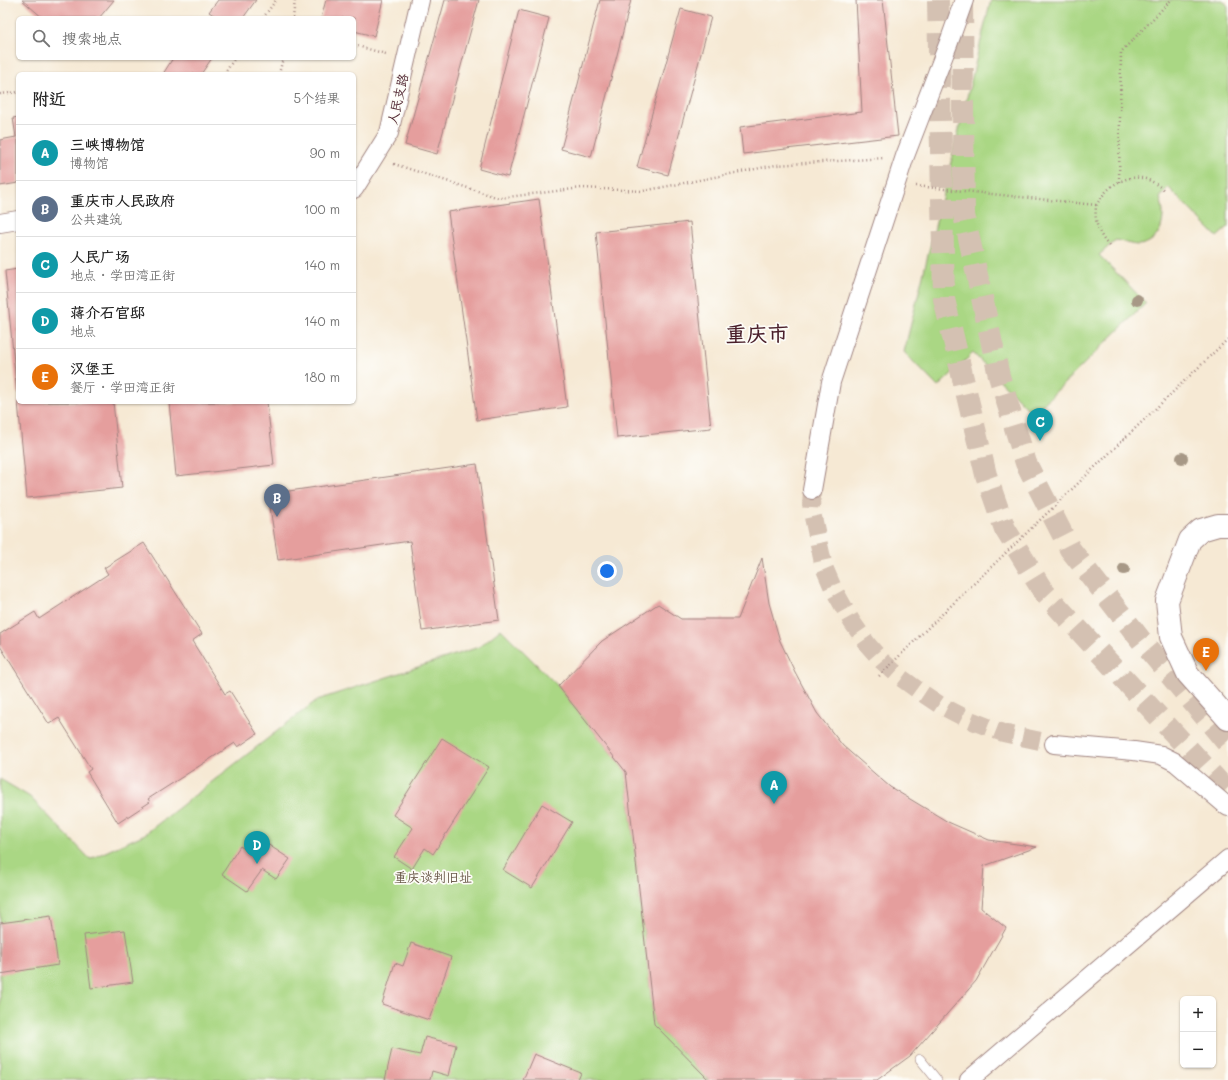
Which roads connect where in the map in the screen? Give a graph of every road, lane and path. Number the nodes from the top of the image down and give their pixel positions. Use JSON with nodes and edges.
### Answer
{"nodes":[{"id":1,"x":276,"y":0,"type":"edge"},
{"id":2,"x":295,"y":0,"type":"edge"},
{"id":3,"x":420,"y":0,"type":"edge"},
{"id":4,"x":964,"y":0,"type":"edge"},
{"id":5,"x":1171,"y":0,"type":"edge"},
{"id":6,"x":266,"y":16,"type":"edge"},
{"id":7,"x":293,"y":16,"type":"edge"},
{"id":8,"x":356,"y":46,"type":"edge"},
{"id":9,"x":406,"y":59,"type":"junction"},
{"id":10,"x":234,"y":60,"type":"edge"},
{"id":11,"x":282,"y":60,"type":"edge"},
{"id":12,"x":226,"y":72,"type":"edge"},
{"id":13,"x":280,"y":72,"type":"edge"},
{"id":14,"x":16,"y":92,"type":"edge"},
{"id":15,"x":0,"y":94,"type":"edge"},
{"id":16,"x":905,"y":156,"type":"junction"},
{"id":17,"x":374,"y":158,"type":"junction"},
{"id":18,"x":1120,"y":182,"type":"junction"},
{"id":19,"x":896,"y":184,"type":"junction"},
{"id":20,"x":356,"y":186,"type":"edge"},
{"id":21,"x":1165,"y":191,"type":"dead end"},
{"id":22,"x":1096,"y":205,"type":"junction"},
{"id":23,"x":16,"y":220,"type":"edge"},
{"id":24,"x":0,"y":223,"type":"edge"},
{"id":25,"x":1109,"y":246,"type":"dead end"},
{"id":26,"x":1228,"y":339,"type":"edge"},
{"id":27,"x":812,"y":490,"type":"tunnel mouth"},
{"id":28,"x":1228,"y":525,"type":"edge"},
{"id":29,"x":879,"y":676,"type":"dead end"},
{"id":30,"x":1228,"y":719,"type":"edge"},
{"id":31,"x":1054,"y":744,"type":"tunnel mouth"},
{"id":32,"x":1228,"y":808,"type":"edge"},
{"id":33,"x":1228,"y":859,"type":"edge"},
{"id":34,"x":920,"y":1059,"type":"dead end"},
{"id":35,"x":937,"y":1080,"type":"edge"},
{"id":36,"x":969,"y":1080,"type":"edge"}],
"edges":[{"from":1,"to":6,"type":"path"},
{"from":2,"to":7,"type":"path"},
{"from":3,"to":9,"type":"street","name":"人民支路"},
{"from":4,"to":16,"type":"street"},
{"from":5,"to":18,"type":"path"},
{"from":8,"to":9,"type":"path"},
{"from":9,"to":17,"type":"street","name":"人民支路"},
{"from":10,"to":12,"type":"path"},
{"from":11,"to":13,"type":"path"},
{"from":14,"to":15,"type":"path"},
{"from":16,"to":17,"type":"path"},
{"from":16,"to":19,"type":"street"},
{"from":17,"to":20,"type":"street","name":"人民支路"},
{"from":18,"to":21,"type":"path"},
{"from":18,"to":22,"type":"path"},
{"from":19,"to":22,"type":"path"},
{"from":19,"to":27,"type":"street"},
{"from":22,"to":25,"type":"path"},
{"from":23,"to":24,"type":"street"},
{"from":26,"to":29,"type":"path"},
{"from":28,"to":30,"type":"street"},
{"from":31,"to":32,"type":"street"},
{"from":33,"to":36,"type":"street"},
{"from":34,"to":35,"type":"lane"}]}
